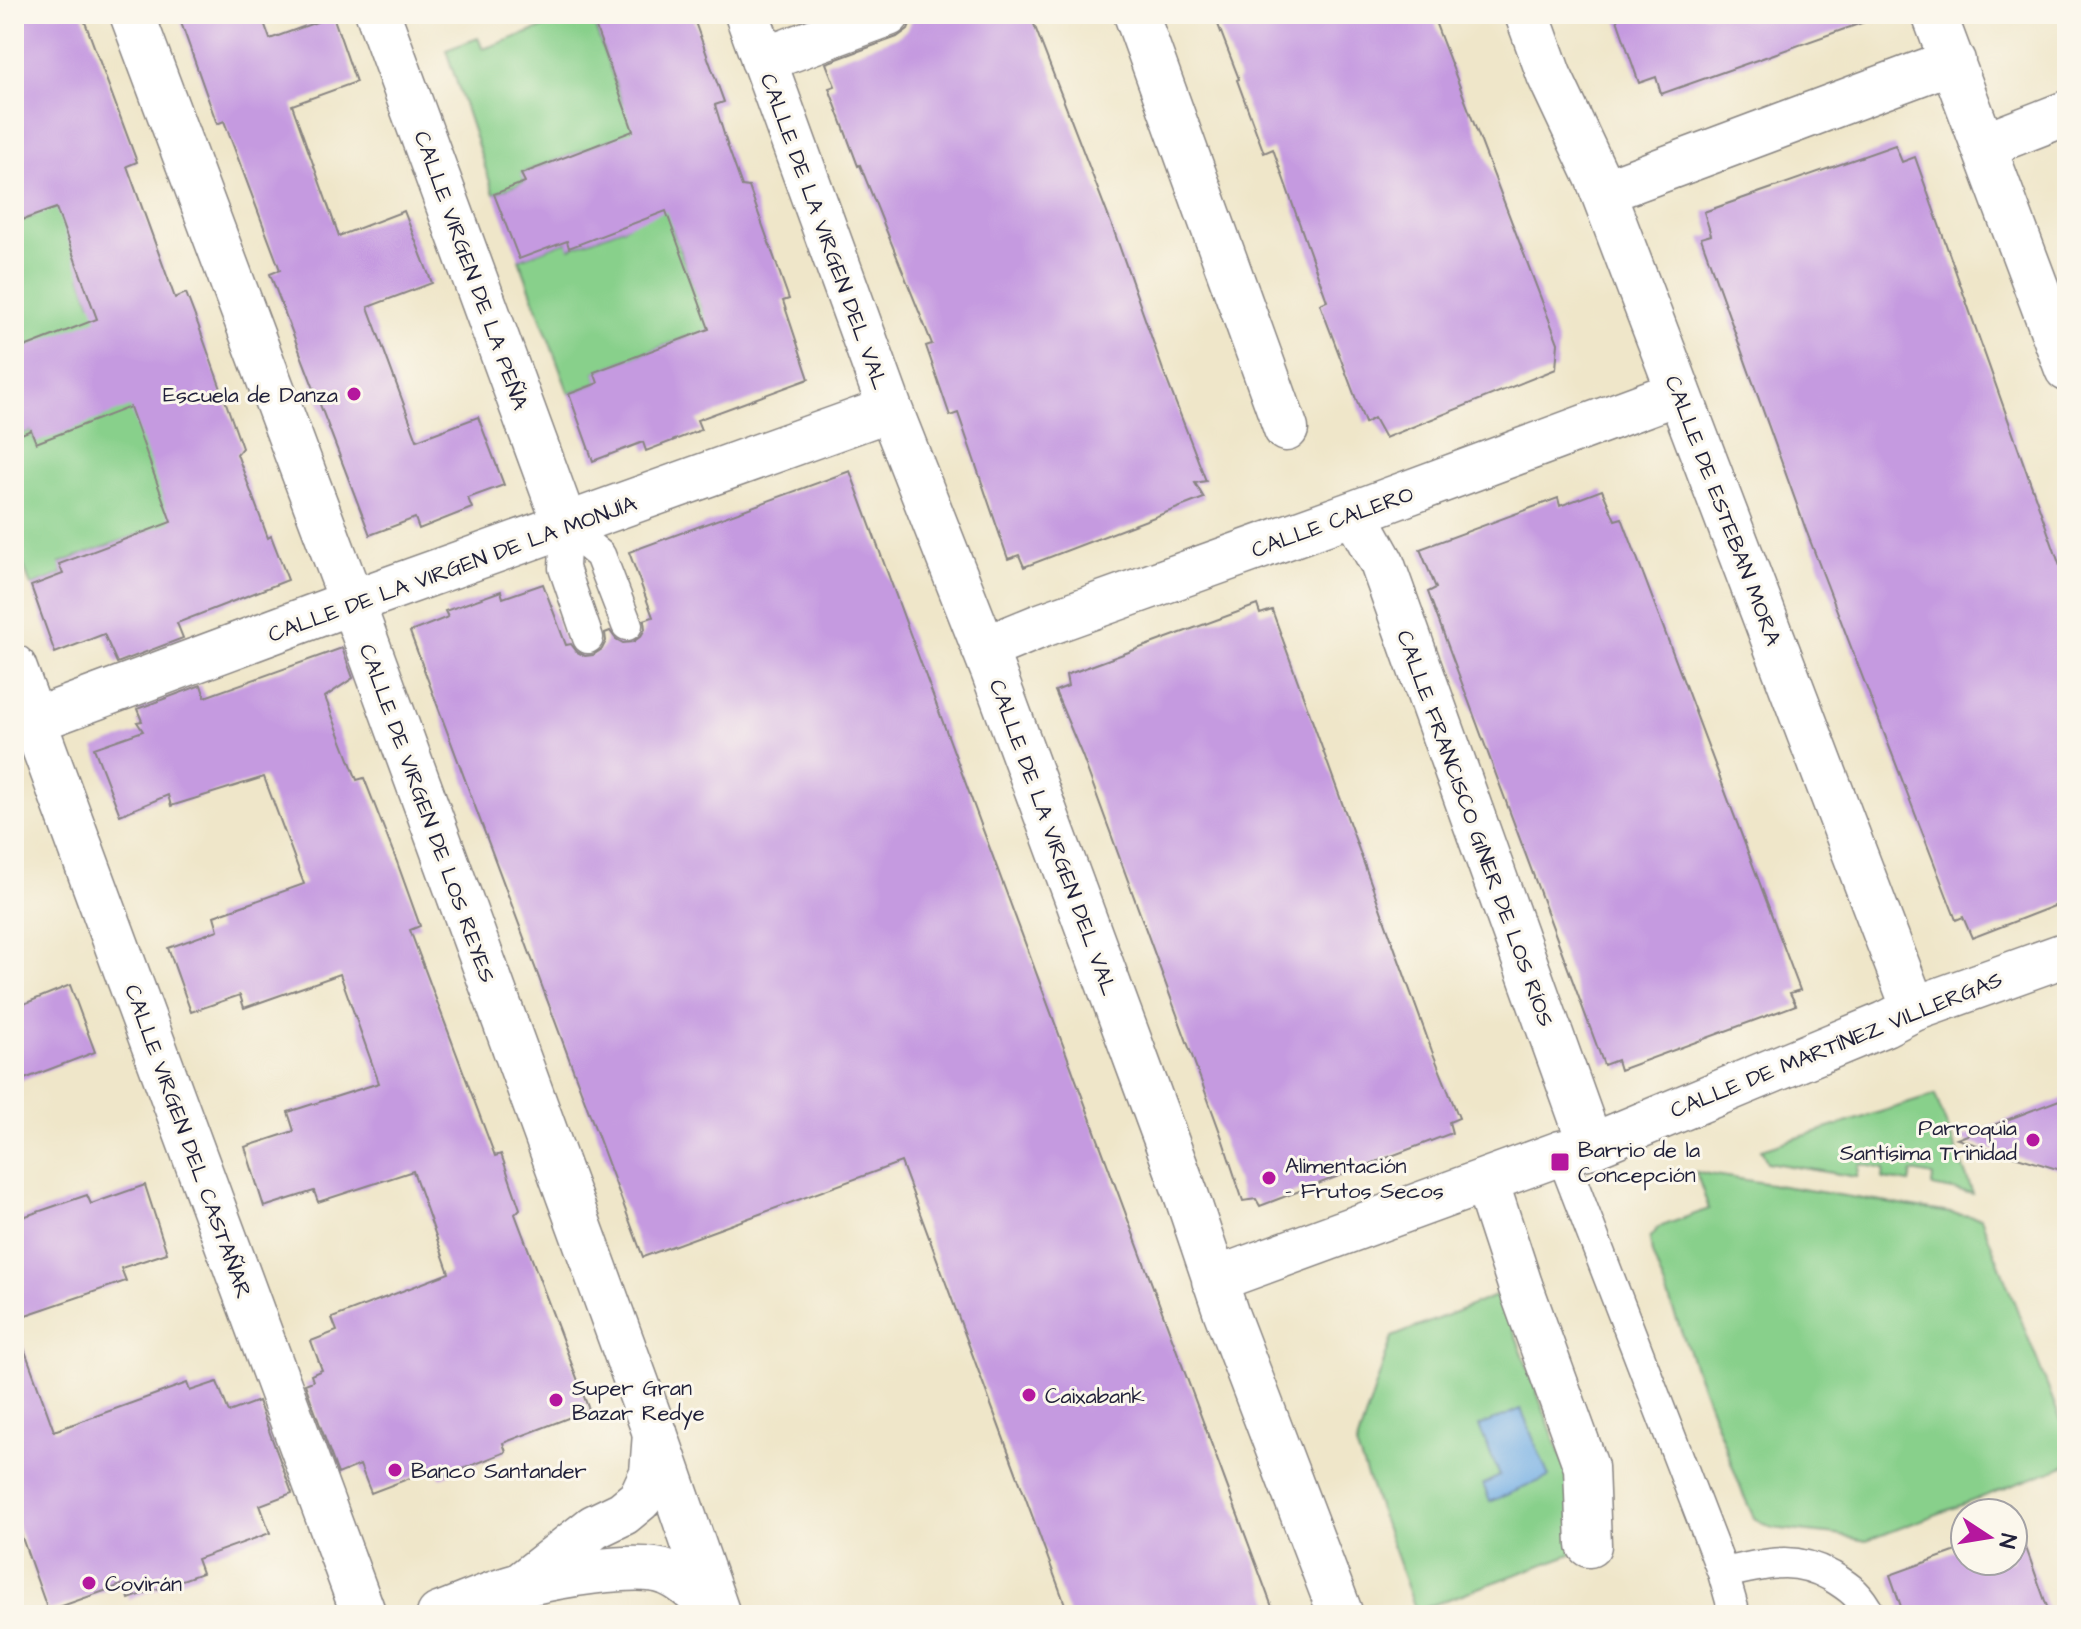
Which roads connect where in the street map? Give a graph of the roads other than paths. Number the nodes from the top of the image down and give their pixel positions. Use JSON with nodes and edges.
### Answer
{"nodes":[{"id":1,"x":132,"y":14,"type":"edge"},
{"id":2,"x":378,"y":14,"type":"edge"},
{"id":3,"x":747,"y":14,"type":"edge"},
{"id":4,"x":888,"y":14,"type":"edge"},
{"id":5,"x":1136,"y":14,"type":"edge"},
{"id":6,"x":1527,"y":14,"type":"edge"},
{"id":7,"x":1934,"y":14,"type":"edge"},
{"id":8,"x":763,"y":60,"type":"junction"},
{"id":9,"x":1953,"y":61,"type":"junction"},
{"id":10,"x":2067,"y":113,"type":"edge"},
{"id":11,"x":1985,"y":145,"type":"junction"},
{"id":12,"x":1603,"y":192,"type":"junction"},
{"id":13,"x":2067,"y":369,"type":"edge"},
{"id":14,"x":1679,"y":392,"type":"junction"},
{"id":15,"x":890,"y":409,"type":"junction"},
{"id":16,"x":1286,"y":429,"type":"dead end"},
{"id":17,"x":1354,"y":513,"type":"junction"},
{"id":18,"x":566,"y":527,"type":"junction"},
{"id":19,"x":352,"y":602,"type":"junction"},
{"id":20,"x":627,"y":625,"type":"dead end"},
{"id":21,"x":588,"y":638,"type":"dead end"},
{"id":22,"x":984,"y":649,"type":"junction"},
{"id":23,"x":14,"y":667,"type":"edge"},
{"id":24,"x":24,"y":724,"type":"edge"},
{"id":25,"x":2067,"y":954,"type":"edge"},
{"id":26,"x":1914,"y":1009,"type":"junction"},
{"id":27,"x":1576,"y":1149,"type":"junction"},
{"id":28,"x":1486,"y":1181,"type":"junction"},
{"id":29,"x":1214,"y":1280,"type":"junction"},
{"id":30,"x":655,"y":1433,"type":"junction"},
{"id":31,"x":1589,"y":1545,"type":"dead end"},
{"id":32,"x":1723,"y":1573,"type":"junction"},
{"id":33,"x":519,"y":1585,"type":"junction"},
{"id":34,"x":717,"y":1613,"type":"edge"},
{"id":35,"x":364,"y":1615,"type":"edge"},
{"id":36,"x":439,"y":1615,"type":"edge"},
{"id":37,"x":1341,"y":1615,"type":"edge"},
{"id":38,"x":1735,"y":1615,"type":"edge"},
{"id":39,"x":1870,"y":1615,"type":"edge"}],
"edges":[{"from":1,"to":19,"type":"street","name":"CALLE DE VIRGEN DE LOS REYES"},
{"from":2,"to":18,"type":"street","name":"CALLE VIRGEN DE LA PEÑA"},
{"from":3,"to":8,"type":"street","name":"CALLE DE LA VIRGEN DEL VAL"},
{"from":4,"to":8,"type":"street","name":"CALLE DE LA VIRGEN DEL VAL"},
{"from":5,"to":16,"type":"street"},
{"from":6,"to":12,"type":"street","name":"CALLE DE ESTEBAN MORA"},
{"from":7,"to":9,"type":"street"},
{"from":8,"to":15,"type":"street","name":"CALLE DE LA VIRGEN DEL VAL"},
{"from":9,"to":11,"type":"street"},
{"from":9,"to":12,"type":"street"},
{"from":10,"to":11,"type":"street"},
{"from":11,"to":13,"type":"street"},
{"from":12,"to":14,"type":"street","name":"CALLE DE ESTEBAN MORA"},
{"from":14,"to":17,"type":"street","name":"CALLE CALERO"},
{"from":14,"to":26,"type":"street","name":"CALLE DE ESTEBAN MORA"},
{"from":15,"to":18,"type":"street","name":"CALLE DE LA VIRGEN DE LA MONJÍA"},
{"from":15,"to":22,"type":"street","name":"CALLE DE LA VIRGEN DEL VAL"},
{"from":17,"to":22,"type":"street","name":"CALLE CALERO"},
{"from":17,"to":27,"type":"street","name":"CALLE FRANCISCO GINER DE LOS RÍOS"},
{"from":18,"to":19,"type":"street","name":"CALLE DE LA VIRGEN DE LA MONJÍA"},
{"from":18,"to":20,"type":"lane"},
{"from":18,"to":21,"type":"lane"},
{"from":19,"to":24,"type":"street","name":"CALLE DE LA VIRGEN DE LA MONJÍA"},
{"from":19,"to":30,"type":"street","name":"CALLE DE VIRGEN DE LOS REYES"},
{"from":22,"to":29,"type":"street","name":"CALLE DE LA VIRGEN DEL VAL"},
{"from":23,"to":24,"type":"street","name":"CALLE VIRGEN DEL CASTAÑAR"},
{"from":24,"to":35,"type":"street","name":"CALLE VIRGEN DEL CASTAÑAR"},
{"from":25,"to":26,"type":"street","name":"CALLE DE MARTÍNEZ VILLERGAS"},
{"from":26,"to":27,"type":"street","name":"CALLE DE MARTÍNEZ VILLERGAS"},
{"from":27,"to":28,"type":"street","name":"CALLE DE MARTÍNEZ VILLERGAS"},
{"from":27,"to":32,"type":"lane"},
{"from":28,"to":29,"type":"street","name":"CALLE DE MARTÍNEZ VILLERGAS"},
{"from":28,"to":31,"type":"street"},
{"from":29,"to":37,"type":"street","name":"CALLE DE LA VIRGEN DEL VAL"},
{"from":30,"to":33,"type":"street"},
{"from":30,"to":34,"type":"street","name":"CALLE DE VIRGEN DE LOS REYES"},
{"from":32,"to":38,"type":"lane"},
{"from":32,"to":39,"type":"lane"},
{"from":33,"to":34,"type":"street"},
{"from":33,"to":36,"type":"street"}]}
